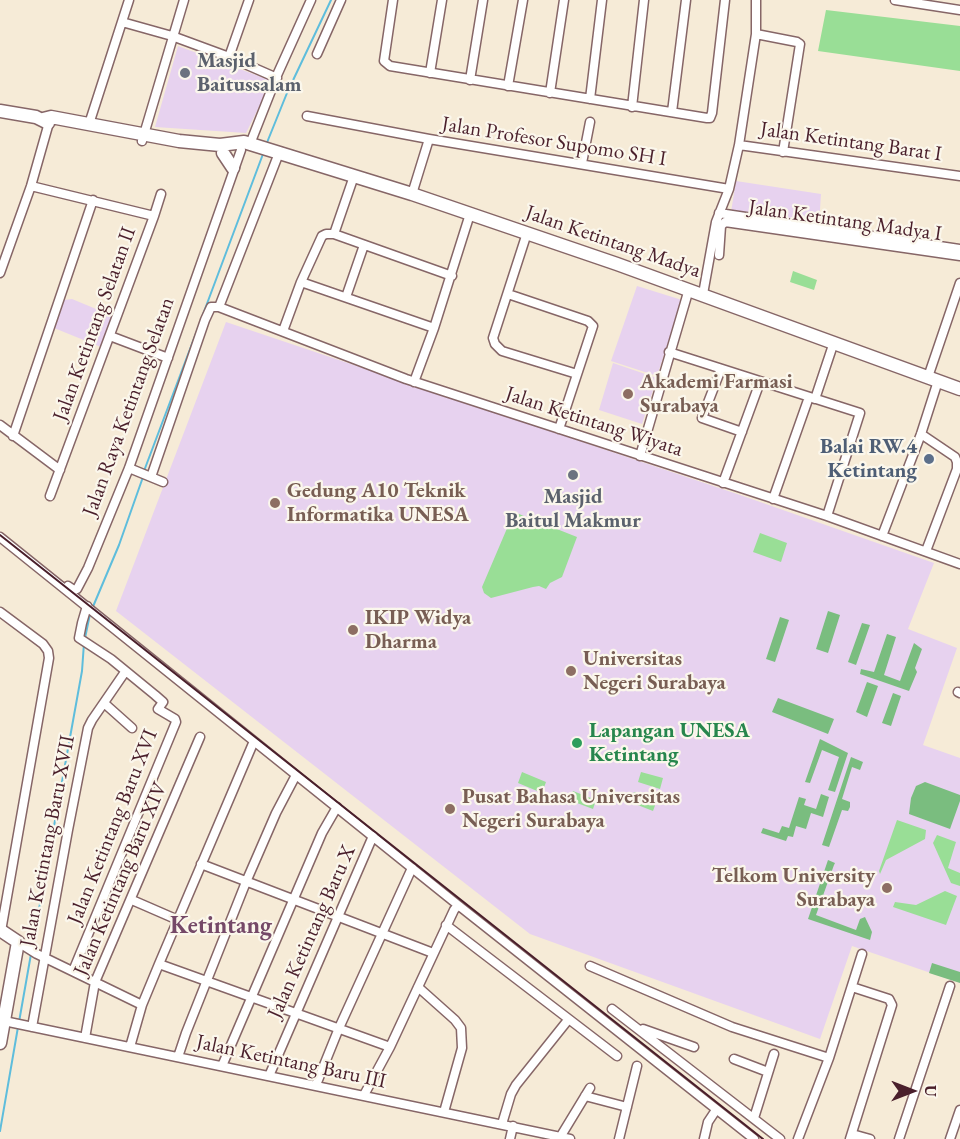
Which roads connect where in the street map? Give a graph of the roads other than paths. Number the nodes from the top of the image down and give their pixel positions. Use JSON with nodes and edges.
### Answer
{"nodes":[{"id":1,"x":129,"y":0,"type":"edge"},
{"id":2,"x":184,"y":0,"type":"edge"},
{"id":3,"x":249,"y":0,"type":"edge"},
{"id":4,"x":311,"y":0,"type":"edge"},
{"id":5,"x":341,"y":0,"type":"edge"},
{"id":6,"x":393,"y":0,"type":"edge"},
{"id":7,"x":442,"y":0,"type":"edge"},
{"id":8,"x":483,"y":0,"type":"edge"},
{"id":9,"x":523,"y":0,"type":"edge"},
{"id":10,"x":564,"y":0,"type":"edge"},
{"id":11,"x":602,"y":0,"type":"edge"},
{"id":12,"x":645,"y":0,"type":"edge"},
{"id":13,"x":686,"y":0,"type":"edge"},
{"id":14,"x":724,"y":0,"type":"edge"},
{"id":15,"x":756,"y":0,"type":"edge"},
{"id":16,"x":895,"y":0,"type":"edge"},
{"id":17,"x":960,"y":10,"type":"edge"},
{"id":18,"x":122,"y":22,"type":"junction"},
{"id":19,"x":756,"y":34,"type":"junction"},
{"id":20,"x":172,"y":36,"type":"junction"},
{"id":21,"x":317,"y":54,"type":"dead end"},
{"id":22,"x":229,"y":57,"type":"junction"},
{"id":23,"x":430,"y":74,"type":"junction"},
{"id":24,"x":276,"y":76,"type":"junction"},
{"id":25,"x":470,"y":80,"type":"junction"},
{"id":26,"x":508,"y":86,"type":"junction"},
{"id":27,"x":550,"y":93,"type":"junction"},
{"id":28,"x":590,"y":99,"type":"junction"},
{"id":29,"x":632,"y":107,"type":"junction"},
{"id":30,"x":0,"y":111,"type":"edge"},
{"id":31,"x":672,"y":112,"type":"junction"},
{"id":32,"x":308,"y":116,"type":"dead end"},
{"id":33,"x":48,"y":120,"type":"junction"},
{"id":34,"x":590,"y":122,"type":"dead end"},
{"id":35,"x":89,"y":124,"type":"junction"},
{"id":36,"x":143,"y":137,"type":"junction"},
{"id":37,"x":429,"y":139,"type":"junction"},
{"id":38,"x":246,"y":145,"type":"junction"},
{"id":39,"x":739,"y":145,"type":"junction"},
{"id":40,"x":783,"y":152,"type":"junction"},
{"id":41,"x":223,"y":153,"type":"junction"},
{"id":42,"x":278,"y":153,"type":"junction"},
{"id":43,"x":582,"y":163,"type":"junction"},
{"id":44,"x":233,"y":168,"type":"junction"},
{"id":45,"x":354,"y":176,"type":"junction"},
{"id":46,"x":960,"y":176,"type":"edge"},
{"id":47,"x":31,"y":186,"type":"junction"},
{"id":48,"x":729,"y":189,"type":"junction"},
{"id":49,"x":161,"y":194,"type":"dead end"},
{"id":50,"x":412,"y":194,"type":"junction"},
{"id":51,"x":93,"y":200,"type":"junction"},
{"id":52,"x":719,"y":213,"type":"junction"},
{"id":53,"x":470,"y":214,"type":"junction"},
{"id":54,"x":154,"y":216,"type":"junction"},
{"id":55,"x":527,"y":233,"type":"junction"},
{"id":56,"x":334,"y":234,"type":"junction"},
{"id":57,"x":364,"y":245,"type":"junction"},
{"id":58,"x":960,"y":249,"type":"edge"},
{"id":59,"x":718,"y":255,"type":"dead end"},
{"id":60,"x":960,"y":256,"type":"edge"},
{"id":61,"x":0,"y":273,"type":"edge"},
{"id":62,"x":452,"y":276,"type":"junction"},
{"id":63,"x":301,"y":282,"type":"junction"},
{"id":64,"x":960,"y":283,"type":"edge"},
{"id":65,"x":689,"y":289,"type":"junction"},
{"id":66,"x":508,"y":294,"type":"junction"},
{"id":67,"x":704,"y":294,"type":"junction"},
{"id":68,"x":346,"y":297,"type":"junction"},
{"id":69,"x":219,"y":307,"type":"junction"},
{"id":70,"x":434,"y":328,"type":"junction"},
{"id":71,"x":283,"y":331,"type":"junction"},
{"id":72,"x":110,"y":336,"type":"junction"},
{"id":73,"x":834,"y":342,"type":"junction"},
{"id":74,"x":669,"y":352,"type":"junction"},
{"id":75,"x":168,"y":358,"type":"junction"},
{"id":76,"x":721,"y":369,"type":"junction"},
{"id":77,"x":577,"y":374,"type":"junction"},
{"id":78,"x":933,"y":379,"type":"junction"},
{"id":79,"x":414,"y":381,"type":"junction"},
{"id":80,"x":760,"y":381,"type":"junction"},
{"id":81,"x":960,"y":389,"type":"edge"},
{"id":82,"x":812,"y":398,"type":"junction"},
{"id":83,"x":0,"y":425,"type":"edge"},
{"id":84,"x":559,"y":429,"type":"junction"},
{"id":85,"x":742,"y":432,"type":"junction"},
{"id":86,"x":921,"y":434,"type":"junction"},
{"id":87,"x":13,"y":436,"type":"junction"},
{"id":88,"x":640,"y":456,"type":"junction"},
{"id":89,"x":132,"y":469,"type":"junction"},
{"id":90,"x":60,"y":470,"type":"junction"},
{"id":91,"x":148,"y":475,"type":"junction"},
{"id":92,"x":163,"y":482,"type":"dead end"},
{"id":93,"x":723,"y":483,"type":"junction"},
{"id":94,"x":50,"y":496,"type":"dead end"},
{"id":95,"x":773,"y":499,"type":"junction"},
{"id":96,"x":827,"y":516,"type":"junction"},
{"id":97,"x":0,"y":531,"type":"edge"},
{"id":98,"x":882,"y":536,"type":"junction"},
{"id":99,"x":0,"y":537,"type":"edge"},
{"id":100,"x":926,"y":551,"type":"junction"},
{"id":101,"x":960,"y":564,"type":"edge"},
{"id":102,"x":89,"y":608,"type":"junction"},
{"id":103,"x":0,"y":612,"type":"edge"},
{"id":104,"x":125,"y":672,"type":"junction"},
{"id":105,"x":104,"y":703,"type":"junction"},
{"id":106,"x":132,"y":728,"type":"dead end"},
{"id":107,"x":200,"y":737,"type":"dead end"},
{"id":108,"x":254,"y":741,"type":"junction"},
{"id":109,"x":296,"y":775,"type":"junction"},
{"id":110,"x":337,"y":807,"type":"junction"},
{"id":111,"x":374,"y":836,"type":"junction"},
{"id":112,"x":201,"y":864,"type":"junction"},
{"id":113,"x":412,"y":868,"type":"junction"},
{"id":114,"x":246,"y":882,"type":"junction"},
{"id":115,"x":132,"y":900,"type":"junction"},
{"id":116,"x":293,"y":900,"type":"junction"},
{"id":117,"x":458,"y":905,"type":"junction"},
{"id":118,"x":338,"y":917,"type":"junction"},
{"id":119,"x":178,"y":920,"type":"junction"},
{"id":120,"x":447,"y":925,"type":"junction"},
{"id":121,"x":0,"y":931,"type":"edge"},
{"id":122,"x":381,"y":933,"type":"junction"},
{"id":123,"x":0,"y":940,"type":"edge"},
{"id":124,"x":19,"y":946,"type":"junction"},
{"id":125,"x":432,"y":953,"type":"junction"},
{"id":126,"x":862,"y":954,"type":"dead end"},
{"id":127,"x":40,"y":955,"type":"junction"},
{"id":128,"x":159,"y":964,"type":"junction"},
{"id":129,"x":590,"y":966,"type":"dead end"},
{"id":130,"x":73,"y":971,"type":"junction"},
{"id":131,"x":207,"y":981,"type":"junction"},
{"id":132,"x":95,"y":982,"type":"junction"},
{"id":133,"x":950,"y":986,"type":"dead end"},
{"id":134,"x":418,"y":987,"type":"junction"},
{"id":135,"x":852,"y":987,"type":"junction"},
{"id":136,"x":252,"y":997,"type":"junction"},
{"id":137,"x":142,"y":1005,"type":"junction"},
{"id":138,"x":612,"y":1009,"type":"dead end"},
{"id":139,"x":296,"y":1013,"type":"junction"},
{"id":140,"x":568,"y":1020,"type":"junction"},
{"id":141,"x":9,"y":1023,"type":"junction"},
{"id":142,"x":634,"y":1026,"type":"junction"},
{"id":143,"x":28,"y":1027,"type":"junction"},
{"id":144,"x":339,"y":1028,"type":"junction"},
{"id":145,"x":85,"y":1038,"type":"junction"},
{"id":146,"x":0,"y":1043,"type":"edge"},
{"id":147,"x":130,"y":1047,"type":"junction"},
{"id":148,"x":390,"y":1047,"type":"junction"},
{"id":149,"x":694,"y":1047,"type":"dead end"},
{"id":150,"x":774,"y":1054,"type":"dead end"},
{"id":151,"x":617,"y":1056,"type":"dead end"},
{"id":152,"x":178,"y":1057,"type":"junction"},
{"id":153,"x":829,"y":1058,"type":"junction"},
{"id":154,"x":734,"y":1059,"type":"dead end"},
{"id":155,"x":222,"y":1066,"type":"junction"},
{"id":156,"x":637,"y":1066,"type":"dead end"},
{"id":157,"x":768,"y":1072,"type":"junction"},
{"id":158,"x":269,"y":1076,"type":"junction"},
{"id":159,"x":316,"y":1085,"type":"junction"},
{"id":160,"x":364,"y":1095,"type":"junction"},
{"id":161,"x":627,"y":1107,"type":"junction"},
{"id":162,"x":716,"y":1110,"type":"junction"},
{"id":163,"x":960,"y":1110,"type":"edge"},
{"id":164,"x":444,"y":1112,"type":"junction"},
{"id":165,"x":754,"y":1118,"type":"junction"},
{"id":166,"x":502,"y":1124,"type":"junction"},
{"id":167,"x":513,"y":1126,"type":"junction"},
{"id":168,"x":851,"y":1136,"type":"edge"},
{"id":169,"x":559,"y":1138,"type":"edge"},
{"id":170,"x":510,"y":1139,"type":"edge"},
{"id":171,"x":570,"y":1139,"type":"edge"},
{"id":172,"x":619,"y":1139,"type":"edge"},
{"id":173,"x":704,"y":1139,"type":"edge"},
{"id":174,"x":754,"y":1139,"type":"edge"},
{"id":175,"x":780,"y":1139,"type":"edge"},
{"id":176,"x":798,"y":1139,"type":"edge"},
{"id":177,"x":870,"y":1139,"type":"edge"},
{"id":178,"x":899,"y":1139,"type":"edge"},
{"id":179,"x":950,"y":1139,"type":"edge"}],
"edges":[{"from":1,"to":18,"type":"street"},
{"from":2,"to":20,"type":"street"},
{"from":3,"to":22,"type":"street"},
{"from":4,"to":24,"type":"street","name":"Jalan Raya Ketintang Selatan"},
{"from":5,"to":21,"type":"street"},
{"from":6,"to":23,"type":"street"},
{"from":7,"to":23,"type":"street"},
{"from":8,"to":25,"type":"street"},
{"from":9,"to":26,"type":"street"},
{"from":10,"to":27,"type":"street"},
{"from":11,"to":28,"type":"street"},
{"from":12,"to":29,"type":"street"},
{"from":13,"to":31,"type":"street"},
{"from":14,"to":31,"type":"street"},
{"from":15,"to":19,"type":"street","name":"Jalan Ketintang Barat I"},
{"from":16,"to":17,"type":"street"},
{"from":18,"to":20,"type":"street"},
{"from":18,"to":35,"type":"street"},
{"from":19,"to":39,"type":"street","name":"Jalan Ketintang Barat I"},
{"from":19,"to":40,"type":"street"},
{"from":20,"to":22,"type":"street"},
{"from":20,"to":36,"type":"street"},
{"from":22,"to":24,"type":"street"},
{"from":23,"to":25,"type":"street"},
{"from":24,"to":38,"type":"street","name":"Jalan Raya Ketintang Selatan"},
{"from":25,"to":26,"type":"street"},
{"from":26,"to":27,"type":"street"},
{"from":27,"to":28,"type":"street"},
{"from":28,"to":29,"type":"street"},
{"from":29,"to":31,"type":"street"},
{"from":30,"to":33,"type":"street","name":"Jalan Ketintang Madya"},
{"from":32,"to":37,"type":"street"},
{"from":33,"to":35,"type":"street","name":"Jalan Ketintang Madya"},
{"from":33,"to":36,"type":"street","name":"Jalan Ketintang Madya"},
{"from":33,"to":47,"type":"street"},
{"from":34,"to":43,"type":"street"},
{"from":35,"to":36,"type":"street","name":"Jalan Ketintang Madya"},
{"from":36,"to":38,"type":"street","name":"Jalan Ketintang Madya"},
{"from":36,"to":41,"type":"street","name":"Jalan Ketintang Madya"},
{"from":37,"to":43,"type":"street","name":"Jalan Profesor Supomo SH I"},
{"from":37,"to":50,"type":"street","name":"Jalan Profesor Supomo SH I"},
{"from":38,"to":41,"type":"street","name":"Jalan Ketintang Madya"},
{"from":38,"to":42,"type":"street","name":"Jalan Ketintang Madya"},
{"from":38,"to":44,"type":"street","name":"Jalan Raya Ketintang Selatan"},
{"from":39,"to":40,"type":"street","name":"Jalan Ketintang Barat I"},
{"from":39,"to":48,"type":"street"},
{"from":40,"to":46,"type":"street","name":"Jalan Ketintang Barat I"},
{"from":41,"to":44,"type":"street"},
{"from":42,"to":45,"type":"street","name":"Jalan Ketintang Madya"},
{"from":42,"to":69,"type":"street"},
{"from":43,"to":48,"type":"street","name":"Jalan Profesor Supomo SH I"},
{"from":44,"to":75,"type":"street","name":"Jalan Raya Ketintang Selatan"},
{"from":45,"to":50,"type":"street","name":"Jalan Ketintang Madya"},
{"from":45,"to":56,"type":"street"},
{"from":47,"to":51,"type":"street","name":"Jalan Ketintang Selatan II"},
{"from":47,"to":61,"type":"street"},
{"from":48,"to":52,"type":"street"},
{"from":49,"to":54,"type":"street"},
{"from":50,"to":53,"type":"street","name":"Jalan Ketintang Madya"},
{"from":51,"to":54,"type":"street","name":"Jalan Ketintang Selatan II"},
{"from":51,"to":87,"type":"street"},
{"from":52,"to":58,"type":"street","name":"Jalan Ketintang Madya I"},
{"from":52,"to":67,"type":"street"},
{"from":53,"to":55,"type":"street","name":"Jalan Ketintang Madya"},
{"from":53,"to":62,"type":"street"},
{"from":54,"to":72,"type":"street","name":"Jalan Ketintang Selatan II"},
{"from":55,"to":65,"type":"street","name":"Jalan Ketintang Madya"},
{"from":55,"to":66,"type":"street"},
{"from":56,"to":57,"type":"street"},
{"from":56,"to":63,"type":"street"},
{"from":57,"to":62,"type":"street"},
{"from":57,"to":68,"type":"street"},
{"from":59,"to":60,"type":"street","name":"Jalan Ketintang Madya I"},
{"from":62,"to":70,"type":"street"},
{"from":63,"to":68,"type":"street"},
{"from":63,"to":71,"type":"street"},
{"from":64,"to":78,"type":"street"},
{"from":65,"to":67,"type":"street","name":"Jalan Ketintang Madya"},
{"from":65,"to":74,"type":"street"},
{"from":66,"to":77,"type":"street"},
{"from":66,"to":77,"type":"street"},
{"from":67,"to":73,"type":"street","name":"Jalan Ketintang Madya"},
{"from":68,"to":70,"type":"street"},
{"from":69,"to":71,"type":"street","name":"Jalan Ketintang Wiyata"},
{"from":69,"to":91,"type":"street"},
{"from":70,"to":79,"type":"street"},
{"from":71,"to":79,"type":"street","name":"Jalan Ketintang Wiyata"},
{"from":72,"to":75,"type":"street"},
{"from":72,"to":90,"type":"street","name":"Jalan Ketintang Selatan II"},
{"from":73,"to":78,"type":"street","name":"Jalan Ketintang Madya"},
{"from":73,"to":82,"type":"street"},
{"from":74,"to":76,"type":"street"},
{"from":74,"to":88,"type":"street"},
{"from":75,"to":89,"type":"street","name":"Jalan Raya Ketintang Selatan"},
{"from":76,"to":80,"type":"street"},
{"from":76,"to":85,"type":"street"},
{"from":77,"to":84,"type":"street"},
{"from":78,"to":81,"type":"street","name":"Jalan Ketintang Madya"},
{"from":78,"to":86,"type":"street"},
{"from":79,"to":84,"type":"street","name":"Jalan Ketintang Wiyata"},
{"from":80,"to":82,"type":"street"},
{"from":80,"to":85,"type":"street"},
{"from":82,"to":95,"type":"street"},
{"from":82,"to":96,"type":"street"},
{"from":83,"to":87,"type":"street"},
{"from":84,"to":88,"type":"street","name":"Jalan Ketintang Wiyata"},
{"from":85,"to":93,"type":"street"},
{"from":86,"to":98,"type":"street"},
{"from":86,"to":100,"type":"street"},
{"from":87,"to":90,"type":"street"},
{"from":88,"to":93,"type":"street","name":"Jalan Ketintang Wiyata"},
{"from":89,"to":91,"type":"street"},
{"from":89,"to":97,"type":"street","name":"Jalan Raya Ketintang Selatan"},
{"from":90,"to":94,"type":"street","name":"Jalan Ketintang Selatan II"},
{"from":91,"to":92,"type":"street"},
{"from":93,"to":95,"type":"street","name":"Jalan Ketintang Wiyata"},
{"from":95,"to":96,"type":"street","name":"Jalan Ketintang Wiyata"},
{"from":96,"to":98,"type":"street","name":"Jalan Ketintang Wiyata"},
{"from":98,"to":100,"type":"street","name":"Jalan Ketintang Wiyata"},
{"from":99,"to":102,"type":"street"},
{"from":100,"to":101,"type":"street","name":"Jalan Ketintang Wiyata"},
{"from":102,"to":104,"type":"street","name":"Jalan Ketintang Baru XVI"},
{"from":102,"to":108,"type":"street"},
{"from":103,"to":121,"type":"street"},
{"from":104,"to":105,"type":"street","name":"Jalan Ketintang Baru XVII"},
{"from":104,"to":130,"type":"street","name":"Jalan Ketintang Baru XVI"},
{"from":105,"to":106,"type":"street"},
{"from":105,"to":127,"type":"street","name":"Jalan Ketintang Baru XVII"},
{"from":107,"to":115,"type":"street","name":"Jalan Ketintang Baru XIV"},
{"from":108,"to":109,"type":"street"},
{"from":108,"to":112,"type":"street"},
{"from":109,"to":110,"type":"street"},
{"from":109,"to":114,"type":"street"},
{"from":110,"to":111,"type":"street"},
{"from":110,"to":116,"type":"street"},
{"from":111,"to":113,"type":"street"},
{"from":111,"to":118,"type":"street","name":"Jalan Ketintang Baru X"},
{"from":112,"to":114,"type":"street"},
{"from":112,"to":119,"type":"street"},
{"from":113,"to":117,"type":"street"},
{"from":113,"to":122,"type":"street"},
{"from":114,"to":116,"type":"street"},
{"from":114,"to":131,"type":"street"},
{"from":115,"to":119,"type":"street"},
{"from":115,"to":132,"type":"street","name":"Jalan Ketintang Baru XIV"},
{"from":116,"to":118,"type":"street"},
{"from":116,"to":136,"type":"street"},
{"from":117,"to":120,"type":"street"},
{"from":117,"to":162,"type":"street"},
{"from":118,"to":122,"type":"street"},
{"from":118,"to":139,"type":"street","name":"Jalan Ketintang Baru X"},
{"from":119,"to":128,"type":"street"},
{"from":120,"to":125,"type":"street"},
{"from":120,"to":140,"type":"street"},
{"from":121,"to":124,"type":"street"},
{"from":122,"to":125,"type":"street"},
{"from":122,"to":144,"type":"street"},
{"from":123,"to":124,"type":"street"},
{"from":124,"to":127,"type":"street"},
{"from":124,"to":141,"type":"street"},
{"from":125,"to":134,"type":"street"},
{"from":126,"to":135,"type":"street"},
{"from":127,"to":130,"type":"street"},
{"from":127,"to":143,"type":"street","name":"Jalan Ketintang Baru XVII"},
{"from":128,"to":131,"type":"street"},
{"from":128,"to":137,"type":"street"},
{"from":129,"to":153,"type":"street"},
{"from":130,"to":132,"type":"street"},
{"from":131,"to":136,"type":"street"},
{"from":131,"to":152,"type":"street"},
{"from":132,"to":137,"type":"street"},
{"from":132,"to":145,"type":"street","name":"Jalan Ketintang Baru XIV"},
{"from":133,"to":178,"type":"street"},
{"from":134,"to":148,"type":"street"},
{"from":134,"to":164,"type":"street"},
{"from":135,"to":153,"type":"street"},
{"from":135,"to":168,"type":"street"},
{"from":136,"to":139,"type":"street"},
{"from":136,"to":155,"type":"street"},
{"from":137,"to":147,"type":"street"},
{"from":138,"to":142,"type":"street"},
{"from":139,"to":144,"type":"street"},
{"from":139,"to":158,"type":"street","name":"Jalan Ketintang Baru X"},
{"from":140,"to":151,"type":"street"},
{"from":140,"to":166,"type":"street"},
{"from":141,"to":143,"type":"street","name":"Jalan Ketintang Baru III"},
{"from":141,"to":146,"type":"street"},
{"from":142,"to":149,"type":"street"},
{"from":142,"to":165,"type":"street"},
{"from":143,"to":145,"type":"street","name":"Jalan Ketintang Baru III"},
{"from":144,"to":148,"type":"street"},
{"from":144,"to":159,"type":"street"},
{"from":145,"to":147,"type":"street","name":"Jalan Ketintang Baru III"},
{"from":147,"to":152,"type":"street","name":"Jalan Ketintang Baru III"},
{"from":148,"to":160,"type":"street"},
{"from":150,"to":157,"type":"street"},
{"from":152,"to":155,"type":"street","name":"Jalan Ketintang Baru III"},
{"from":153,"to":176,"type":"street"},
{"from":154,"to":157,"type":"street"},
{"from":155,"to":158,"type":"street","name":"Jalan Ketintang Baru III"},
{"from":156,"to":161,"type":"street"},
{"from":157,"to":165,"type":"street"},
{"from":158,"to":159,"type":"street","name":"Jalan Ketintang Baru III"},
{"from":159,"to":160,"type":"street","name":"Jalan Ketintang Baru III"},
{"from":160,"to":164,"type":"street","name":"Jalan Ketintang Baru III"},
{"from":161,"to":169,"type":"street"},
{"from":161,"to":172,"type":"street"},
{"from":162,"to":173,"type":"street"},
{"from":162,"to":174,"type":"street"},
{"from":163,"to":179,"type":"street"},
{"from":164,"to":166,"type":"street","name":"Jalan Ketintang Baru III"},
{"from":165,"to":175,"type":"street"},
{"from":166,"to":167,"type":"street","name":"Jalan Ketintang Baru III"},
{"from":167,"to":169,"type":"street","name":"Jalan Ketintang Baru III"},
{"from":167,"to":170,"type":"street"},
{"from":168,"to":177,"type":"street"},
{"from":169,"to":171,"type":"street","name":"Jalan Ketintang Baru III"}]}
